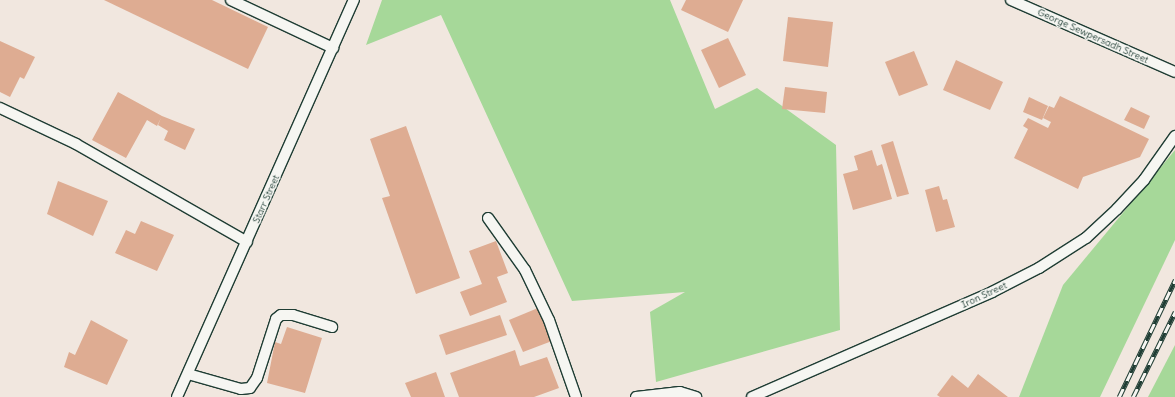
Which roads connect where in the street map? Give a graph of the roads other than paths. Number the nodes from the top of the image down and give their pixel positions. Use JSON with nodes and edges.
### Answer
{"nodes":[{"id":1,"x":231,"y":0,"type":"edge"},
{"id":2,"x":354,"y":0,"type":"edge"},
{"id":3,"x":1011,"y":0,"type":"edge"},
{"id":4,"x":333,"y":48,"type":"junction"},
{"id":5,"x":1175,"y":72,"type":"edge"},
{"id":6,"x":0,"y":108,"type":"edge"},
{"id":7,"x":1175,"y":136,"type":"edge"},
{"id":8,"x":488,"y":218,"type":"dead end"},
{"id":9,"x":247,"y":242,"type":"junction"},
{"id":10,"x":332,"y":327,"type":"dead end"},
{"id":11,"x":188,"y":374,"type":"junction"},
{"id":12,"x":177,"y":397,"type":"edge"},
{"id":13,"x":576,"y":397,"type":"edge"},
{"id":14,"x":636,"y":397,"type":"edge"},
{"id":15,"x":696,"y":397,"type":"edge"},
{"id":16,"x":752,"y":397,"type":"edge"}],
"edges":[{"from":1,"to":4,"type":"lane"},
{"from":2,"to":4,"type":"lane","name":"Starr Street"},
{"from":3,"to":5,"type":"lane","name":"George Sewpersadh Street"},
{"from":4,"to":9,"type":"lane","name":"Starr Street"},
{"from":6,"to":9,"type":"lane"},
{"from":7,"to":16,"type":"lane","name":"Iron Street"},
{"from":8,"to":13,"type":"lane"},
{"from":9,"to":11,"type":"lane","name":"Starr Street"},
{"from":10,"to":11,"type":"lane"},
{"from":11,"to":12,"type":"lane","name":"Starr Street"},
{"from":14,"to":15,"type":"lane"}]}
